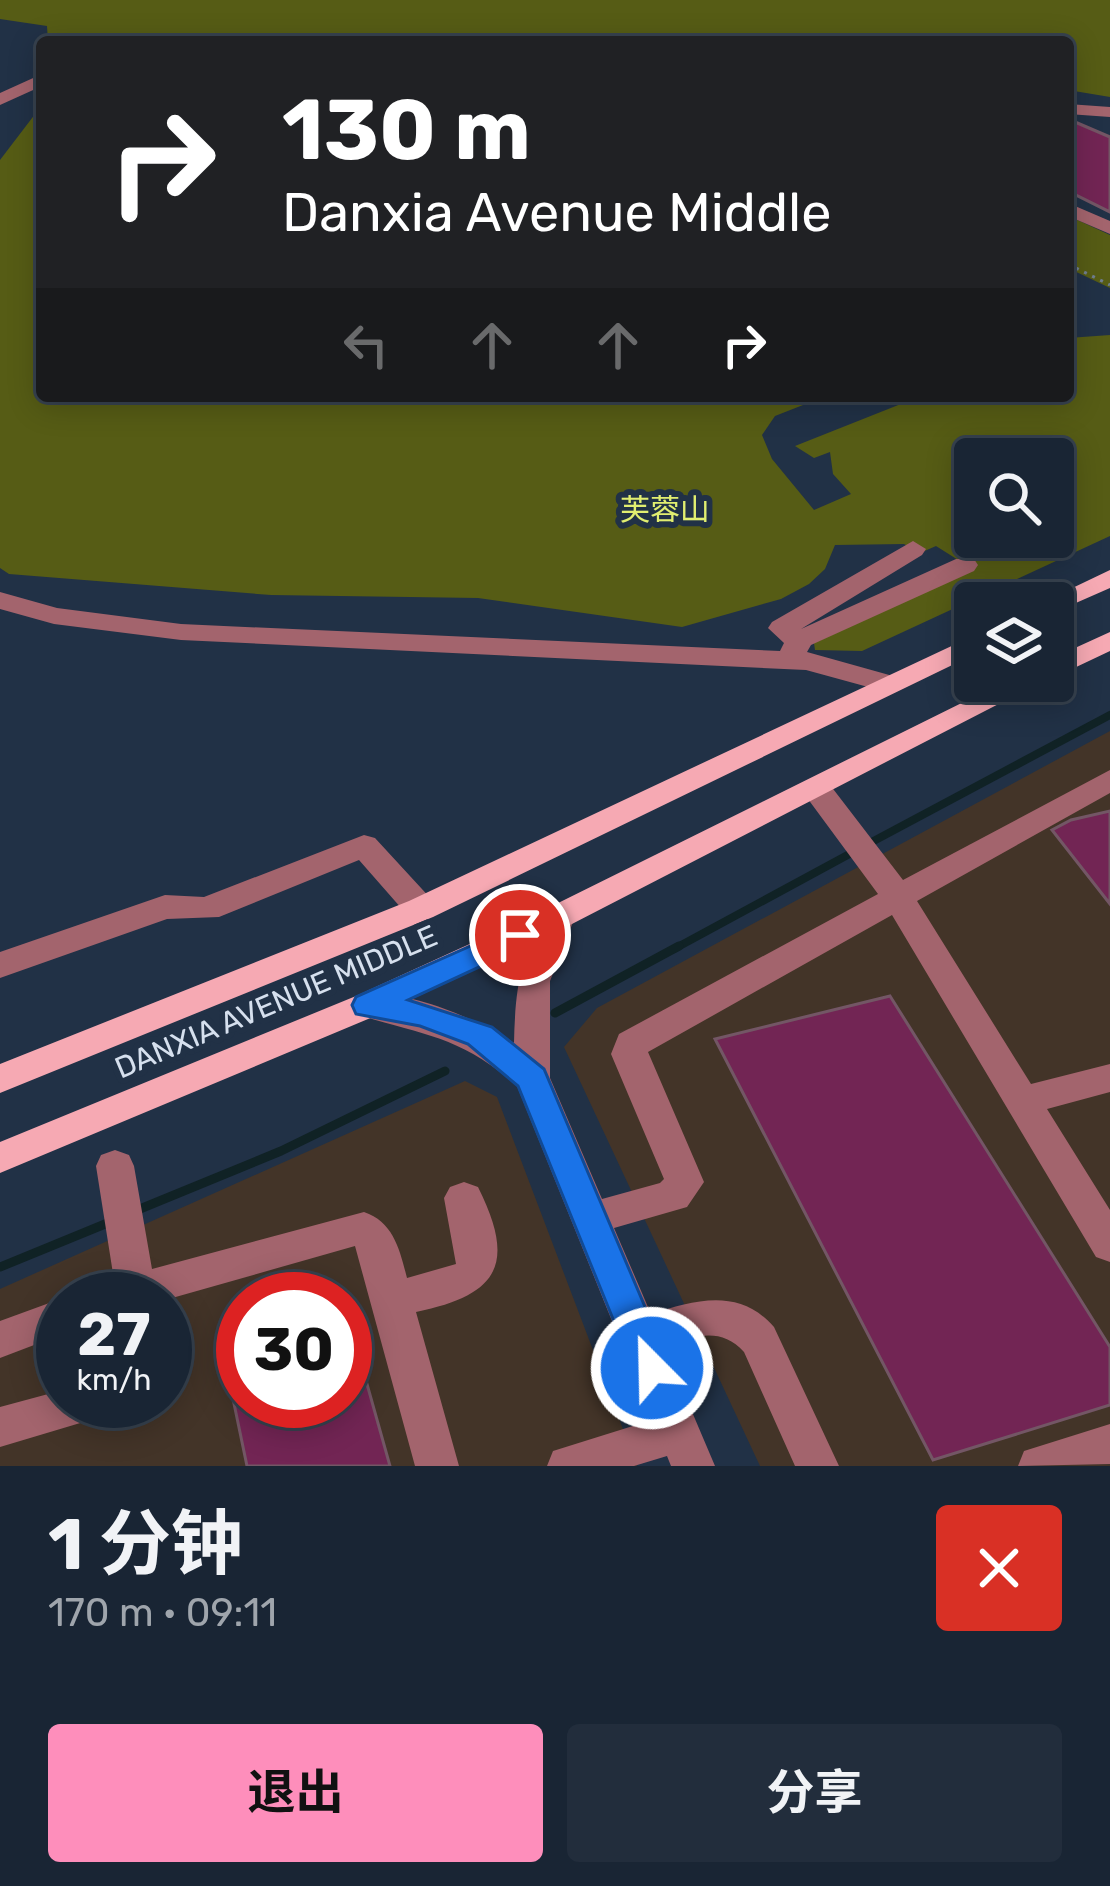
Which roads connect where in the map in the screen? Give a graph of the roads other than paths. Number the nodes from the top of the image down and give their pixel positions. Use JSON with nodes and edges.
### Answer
{"nodes":[{"id":1,"x":36,"y":82,"type":"edge"},
{"id":2,"x":0,"y":100,"type":"edge"},
{"id":3,"x":1074,"y":109,"type":"edge"},
{"id":4,"x":1110,"y":112,"type":"edge"},
{"id":5,"x":1074,"y":212,"type":"edge"},
{"id":6,"x":1110,"y":228,"type":"edge"},
{"id":7,"x":913,"y":549,"type":"dead end"},
{"id":8,"x":965,"y":565,"type":"dead end"},
{"id":9,"x":1110,"y":578,"type":"edge"},
{"id":10,"x":1074,"y":595,"type":"edge"},
{"id":11,"x":0,"y":600,"type":"edge"},
{"id":12,"x":1110,"y":640,"type":"edge"},
{"id":13,"x":794,"y":650,"type":"junction"},
{"id":14,"x":954,"y":653,"type":"edge"},
{"id":15,"x":1074,"y":658,"type":"edge"},
{"id":16,"x":890,"y":684,"type":"junction"},
{"id":17,"x":987,"y":702,"type":"edge"},
{"id":18,"x":1110,"y":780,"type":"edge"},
{"id":19,"x":816,"y":788,"type":"junction"},
{"id":20,"x":887,"y":883,"type":"junction"},
{"id":21,"x":422,"y":909,"type":"junction"},
{"id":22,"x":558,"y":917,"type":"junction"},
{"id":23,"x":0,"y":965,"type":"edge"},
{"id":24,"x":368,"y":1005,"type":"junction"},
{"id":25,"x":532,"y":1078,"type":"junction"},
{"id":26,"x":1110,"y":1078,"type":"edge"},
{"id":27,"x":0,"y":1079,"type":"edge"},
{"id":28,"x":1019,"y":1102,"type":"junction"},
{"id":29,"x":0,"y":1158,"type":"edge"},
{"id":30,"x":115,"y":1166,"type":"dead end"},
{"id":31,"x":464,"y":1198,"type":"dead end"},
{"id":32,"x":590,"y":1218,"type":"junction"},
{"id":33,"x":1110,"y":1244,"type":"edge"},
{"id":34,"x":127,"y":1272,"type":"edge"},
{"id":35,"x":182,"y":1272,"type":"edge"},
{"id":36,"x":392,"y":1300,"type":"junction"},
{"id":37,"x":36,"y":1326,"type":"edge"},
{"id":38,"x":639,"y":1336,"type":"junction"},
{"id":39,"x":0,"y":1340,"type":"edge"},
{"id":40,"x":36,"y":1417,"type":"edge"},
{"id":41,"x":0,"y":1427,"type":"edge"},
{"id":42,"x":1110,"y":1444,"type":"edge"},
{"id":43,"x":686,"y":1449,"type":"edge"},
{"id":44,"x":437,"y":1466,"type":"edge"},
{"id":45,"x":569,"y":1466,"type":"edge"},
{"id":46,"x":817,"y":1466,"type":"edge"},
{"id":47,"x":1040,"y":1466,"type":"edge"}],
"edges":[{"from":1,"to":2,"type":"street"},
{"from":3,"to":4,"type":"street"},
{"from":5,"to":6,"type":"street"},
{"from":7,"to":13,"type":"street"},
{"from":8,"to":13,"type":"street"},
{"from":9,"to":10,"type":"main road"},
{"from":11,"to":13,"type":"street"},
{"from":12,"to":15,"type":"main road"},
{"from":13,"to":16,"type":"street"},
{"from":14,"to":16,"type":"main road","name":"DANXIA AVENUE MIDDLE"},
{"from":16,"to":21,"type":"main road","name":"DANXIA AVENUE MIDDLE"},
{"from":17,"to":19,"type":"main road","name":"DANXIA AVENUE MIDDLE"},
{"from":18,"to":20,"type":"street"},
{"from":19,"to":20,"type":"street"},
{"from":19,"to":22,"type":"main road","name":"DANXIA AVENUE MIDDLE"},
{"from":20,"to":28,"type":"street"},
{"from":20,"to":32,"type":"street"},
{"from":21,"to":23,"type":"street"},
{"from":21,"to":27,"type":"main road","name":"DANXIA AVENUE MIDDLE"},
{"from":22,"to":24,"type":"main road","name":"DANXIA AVENUE MIDDLE"},
{"from":22,"to":25,"type":"street"},
{"from":24,"to":25,"type":"street"},
{"from":24,"to":29,"type":"main road","name":"DANXIA AVENUE MIDDLE"},
{"from":25,"to":32,"type":"street"},
{"from":26,"to":28,"type":"street"},
{"from":28,"to":33,"type":"street"},
{"from":30,"to":34,"type":"street"},
{"from":31,"to":36,"type":"street"},
{"from":32,"to":38,"type":"street"},
{"from":35,"to":36,"type":"street"},
{"from":36,"to":44,"type":"street"},
{"from":37,"to":39,"type":"street"},
{"from":38,"to":43,"type":"street"},
{"from":38,"to":46,"type":"street"},
{"from":40,"to":41,"type":"street"},
{"from":42,"to":47,"type":"street"},
{"from":43,"to":45,"type":"street"}]}
